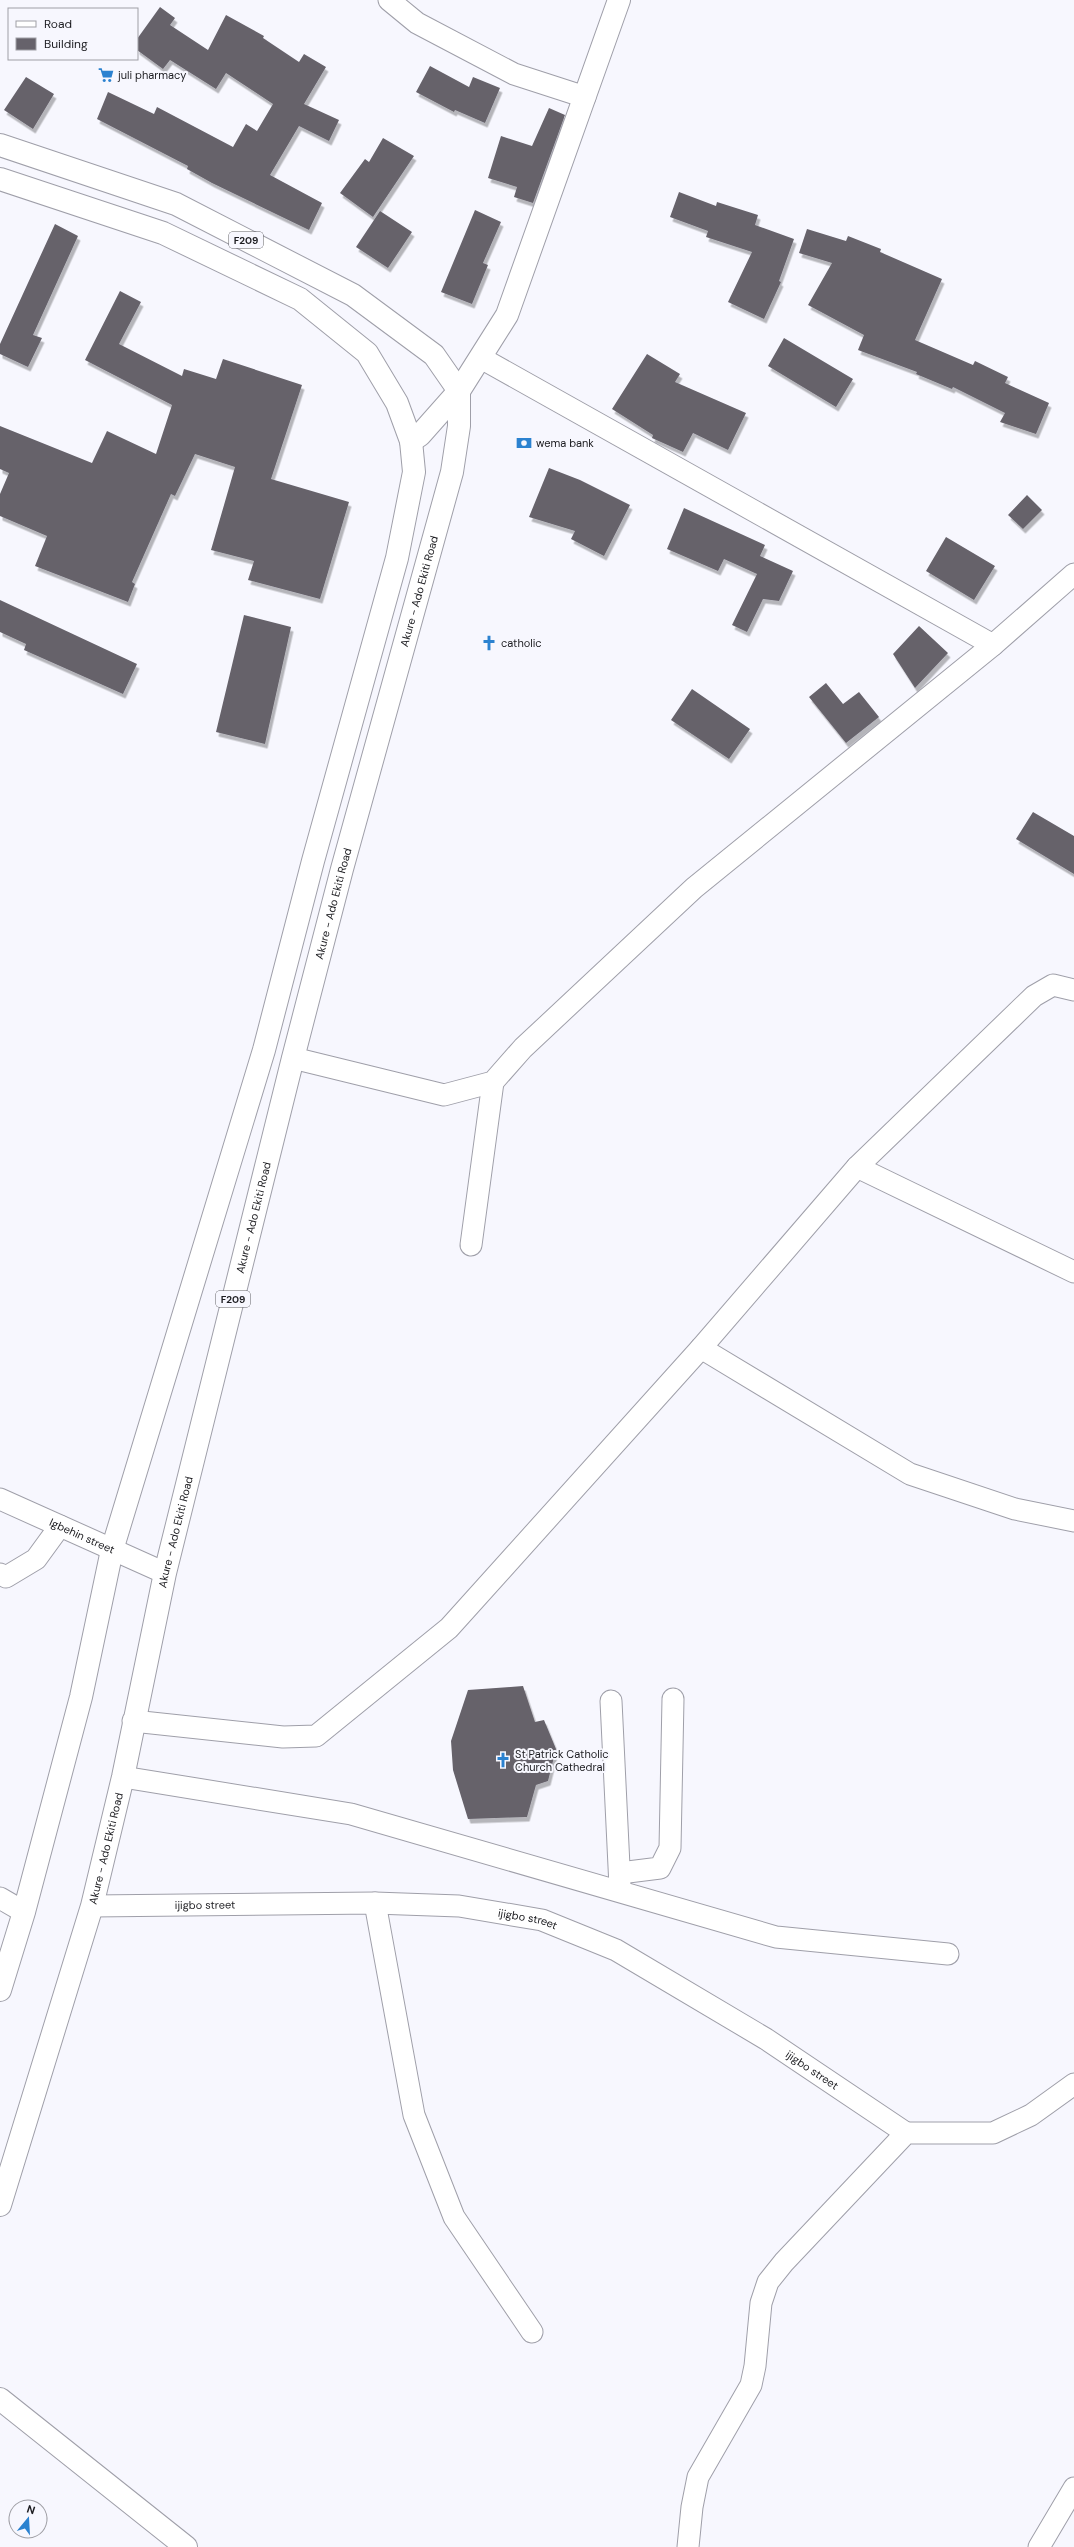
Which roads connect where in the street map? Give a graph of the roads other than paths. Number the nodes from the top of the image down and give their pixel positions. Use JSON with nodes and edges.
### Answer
{"nodes":[{"id":1,"x":388,"y":0,"type":"edge"},
{"id":2,"x":619,"y":0,"type":"edge"},
{"id":3,"x":585,"y":96,"type":"junction"},
{"id":4,"x":0,"y":144,"type":"edge"},
{"id":5,"x":0,"y":179,"type":"edge"},
{"id":6,"x":481,"y":358,"type":"junction"},
{"id":7,"x":459,"y":391,"type":"junction"},
{"id":8,"x":411,"y":441,"type":"junction"},
{"id":9,"x":1074,"y":574,"type":"edge"},
{"id":10,"x":993,"y":645,"type":"junction"},
{"id":11,"x":1074,"y":990,"type":"edge"},
{"id":12,"x":293,"y":1058,"type":"junction"},
{"id":13,"x":492,"y":1082,"type":"junction"},
{"id":14,"x":857,"y":1167,"type":"junction"},
{"id":15,"x":471,"y":1245,"type":"dead end"},
{"id":16,"x":1074,"y":1272,"type":"edge"},
{"id":17,"x":701,"y":1348,"type":"junction"},
{"id":18,"x":0,"y":1499,"type":"edge"},
{"id":19,"x":1074,"y":1520,"type":"edge"},
{"id":20,"x":60,"y":1526,"type":"junction"},
{"id":21,"x":112,"y":1550,"type":"junction"},
{"id":22,"x":165,"y":1573,"type":"junction"},
{"id":23,"x":0,"y":1574,"type":"edge"},
{"id":24,"x":674,"y":1699,"type":"dead end"},
{"id":25,"x":611,"y":1702,"type":"dead end"},
{"id":26,"x":133,"y":1721,"type":"junction"},
{"id":27,"x":122,"y":1777,"type":"junction"},
{"id":28,"x":620,"y":1873,"type":"junction"},
{"id":29,"x":621,"y":1894,"type":"junction"},
{"id":30,"x":0,"y":1898,"type":"edge"},
{"id":31,"x":376,"y":1903,"type":"junction"},
{"id":32,"x":92,"y":1906,"type":"junction"},
{"id":33,"x":24,"y":1912,"type":"junction"},
{"id":34,"x":948,"y":1954,"type":"dead end"},
{"id":35,"x":2,"y":1976,"type":"edge"},
{"id":36,"x":1074,"y":2084,"type":"edge"},
{"id":37,"x":906,"y":2133,"type":"junction"},
{"id":38,"x":0,"y":2205,"type":"edge"},
{"id":39,"x":532,"y":2332,"type":"dead end"},
{"id":40,"x":0,"y":2399,"type":"edge"},
{"id":41,"x":1074,"y":2488,"type":"edge"},
{"id":42,"x":186,"y":2547,"type":"edge"},
{"id":43,"x":688,"y":2547,"type":"edge"},
{"id":44,"x":1039,"y":2547,"type":"edge"}],
"edges":[{"from":1,"to":3,"type":"street"},
{"from":2,"to":3,"type":"main road"},
{"from":3,"to":6,"type":"main road"},
{"from":4,"to":7,"type":"main road","number":"F209"},
{"from":5,"to":8,"type":"main road","number":"F209"},
{"from":6,"to":7,"type":"main road"},
{"from":6,"to":10,"type":"street"},
{"from":7,"to":8,"type":"main road"},
{"from":7,"to":12,"type":"main road","name":"Akure - Ado Ekiti Road","number":"F209"},
{"from":8,"to":21,"type":"main road","number":"F209"},
{"from":9,"to":10,"type":"street"},
{"from":10,"to":13,"type":"street"},
{"from":11,"to":14,"type":"street"},
{"from":12,"to":13,"type":"street"},
{"from":12,"to":22,"type":"main road","name":"Akure - Ado Ekiti Road","number":"F209"},
{"from":13,"to":15,"type":"street"},
{"from":14,"to":16,"type":"street"},
{"from":14,"to":17,"type":"street"},
{"from":17,"to":19,"type":"street"},
{"from":17,"to":26,"type":"street"},
{"from":18,"to":20,"type":"street","name":"Igbehin street"},
{"from":20,"to":21,"type":"street","name":"Igbehin street"},
{"from":20,"to":23,"type":"street"},
{"from":21,"to":22,"type":"street","name":"Igbehin street"},
{"from":21,"to":33,"type":"main road","number":"F209"},
{"from":22,"to":26,"type":"main road","name":"Akure - Ado Ekiti Road","number":"F209"},
{"from":24,"to":28,"type":"street"},
{"from":25,"to":28,"type":"street"},
{"from":26,"to":27,"type":"main road","name":"Akure - Ado Ekiti Road","number":"F209"},
{"from":27,"to":29,"type":"street"},
{"from":27,"to":32,"type":"main road","name":"Akure - Ado Ekiti Road","number":"F209"},
{"from":28,"to":29,"type":"street"},
{"from":29,"to":34,"type":"street"},
{"from":30,"to":33,"type":"street"},
{"from":31,"to":32,"type":"street","name":"ijigbo street"},
{"from":31,"to":37,"type":"street","name":"ijigbo street"},
{"from":31,"to":39,"type":"street"},
{"from":32,"to":38,"type":"main road","name":"Akure - Ado Ekiti Road","number":"F209"},
{"from":33,"to":35,"type":"main road","number":"F209"},
{"from":36,"to":37,"type":"street"},
{"from":37,"to":43,"type":"street"},
{"from":40,"to":42,"type":"main road"},
{"from":41,"to":44,"type":"street"}]}
